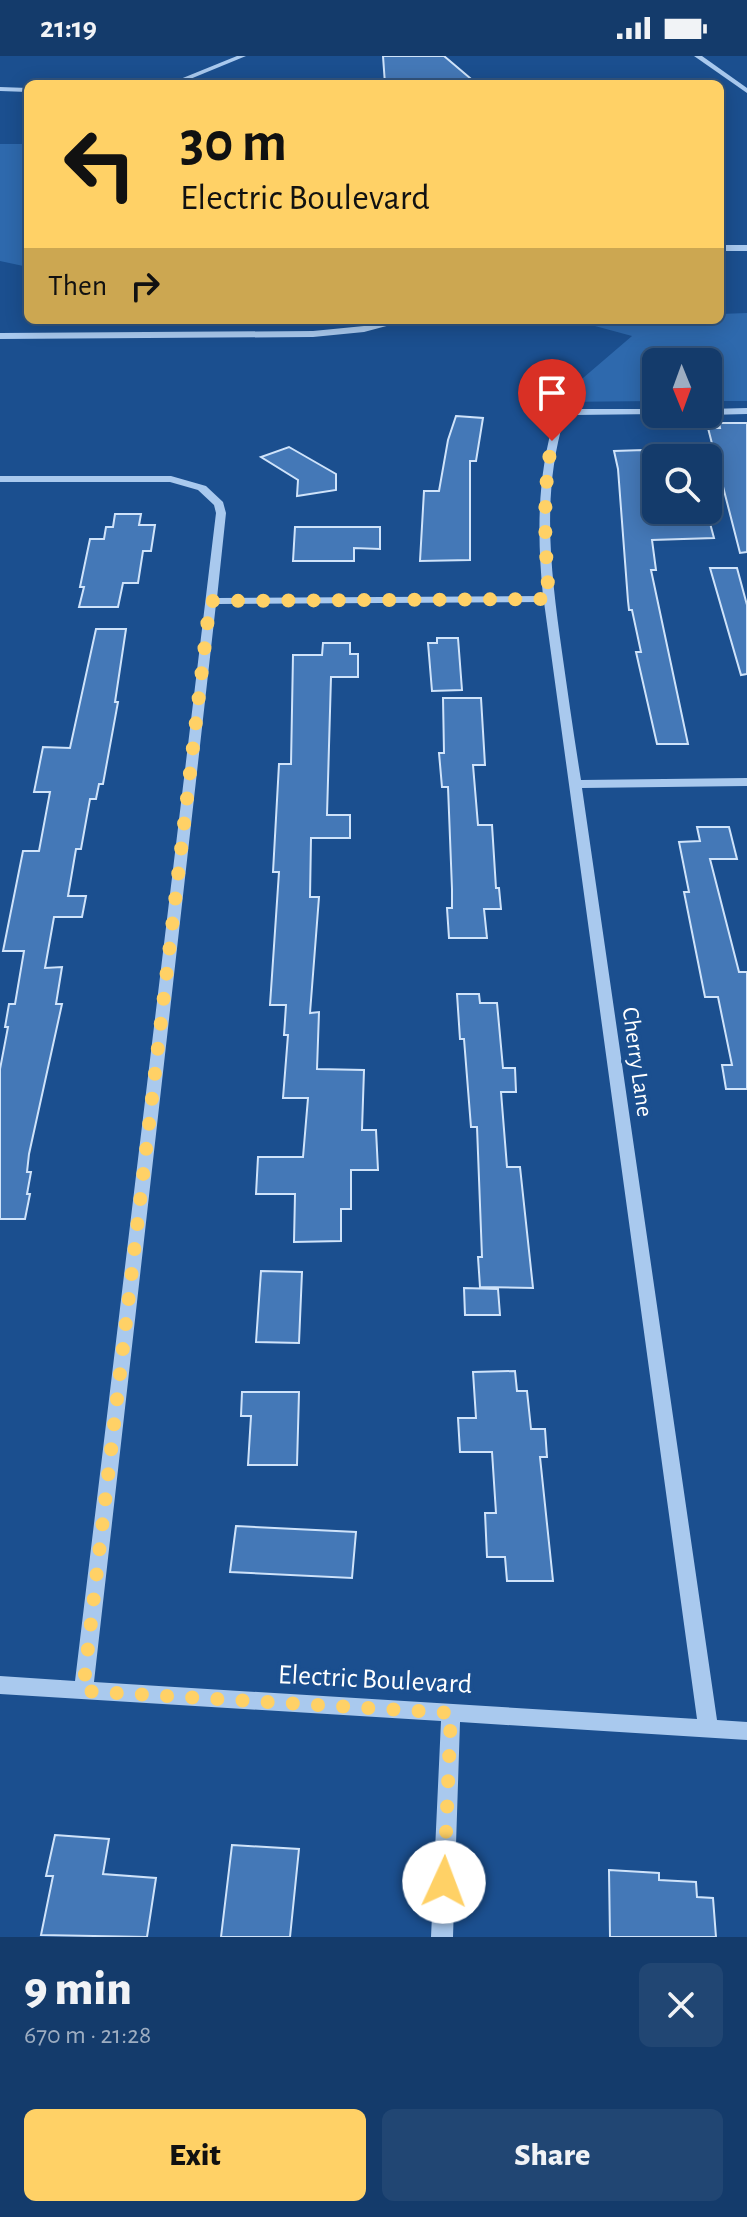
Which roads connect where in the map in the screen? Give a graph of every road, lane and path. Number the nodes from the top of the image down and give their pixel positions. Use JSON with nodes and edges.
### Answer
{"nodes":[{"id":1,"x":243,"y":56,"type":"edge"},
{"id":2,"x":697,"y":56,"type":"edge"},
{"id":3,"x":182,"y":80,"type":"edge"},
{"id":4,"x":0,"y":89,"type":"edge"},
{"id":5,"x":24,"y":90,"type":"edge"},
{"id":6,"x":747,"y":91,"type":"edge"},
{"id":7,"x":724,"y":248,"type":"edge"},
{"id":8,"x":747,"y":248,"type":"edge"},
{"id":9,"x":387,"y":324,"type":"edge"},
{"id":10,"x":0,"y":336,"type":"edge"},
{"id":11,"x":747,"y":411,"type":"edge"},
{"id":12,"x":642,"y":412,"type":"edge"},
{"id":13,"x":722,"y":412,"type":"edge"},
{"id":14,"x":0,"y":479,"type":"edge"},
{"id":15,"x":549,"y":599,"type":"junction"},
{"id":16,"x":210,"y":601,"type":"junction"},
{"id":17,"x":747,"y":782,"type":"edge"},
{"id":18,"x":575,"y":784,"type":"junction"},
{"id":19,"x":0,"y":1685,"type":"edge"},
{"id":20,"x":83,"y":1691,"type":"junction"},
{"id":21,"x":451,"y":1713,"type":"junction"},
{"id":22,"x":708,"y":1728,"type":"junction"},
{"id":23,"x":747,"y":1731,"type":"edge"},
{"id":24,"x":442,"y":1937,"type":"edge"}],
"edges":[{"from":1,"to":3,"type":"street"},
{"from":2,"to":6,"type":"street"},
{"from":4,"to":5,"type":"street"},
{"from":7,"to":8,"type":"street"},
{"from":9,"to":10,"type":"street"},
{"from":11,"to":13,"type":"street"},
{"from":12,"to":15,"type":"street","name":"Cherry Lane"},
{"from":14,"to":16,"type":"street"},
{"from":15,"to":16,"type":"street"},
{"from":15,"to":18,"type":"street","name":"Cherry Lane"},
{"from":16,"to":20,"type":"street"},
{"from":17,"to":18,"type":"street"},
{"from":18,"to":22,"type":"street","name":"Cherry Lane"},
{"from":19,"to":20,"type":"street","name":"Electric Boulevard"},
{"from":20,"to":21,"type":"street","name":"Electric Boulevard"},
{"from":21,"to":22,"type":"street","name":"Electric Boulevard"},
{"from":21,"to":24,"type":"street"},
{"from":22,"to":23,"type":"street","name":"Electric Boulevard"}]}
